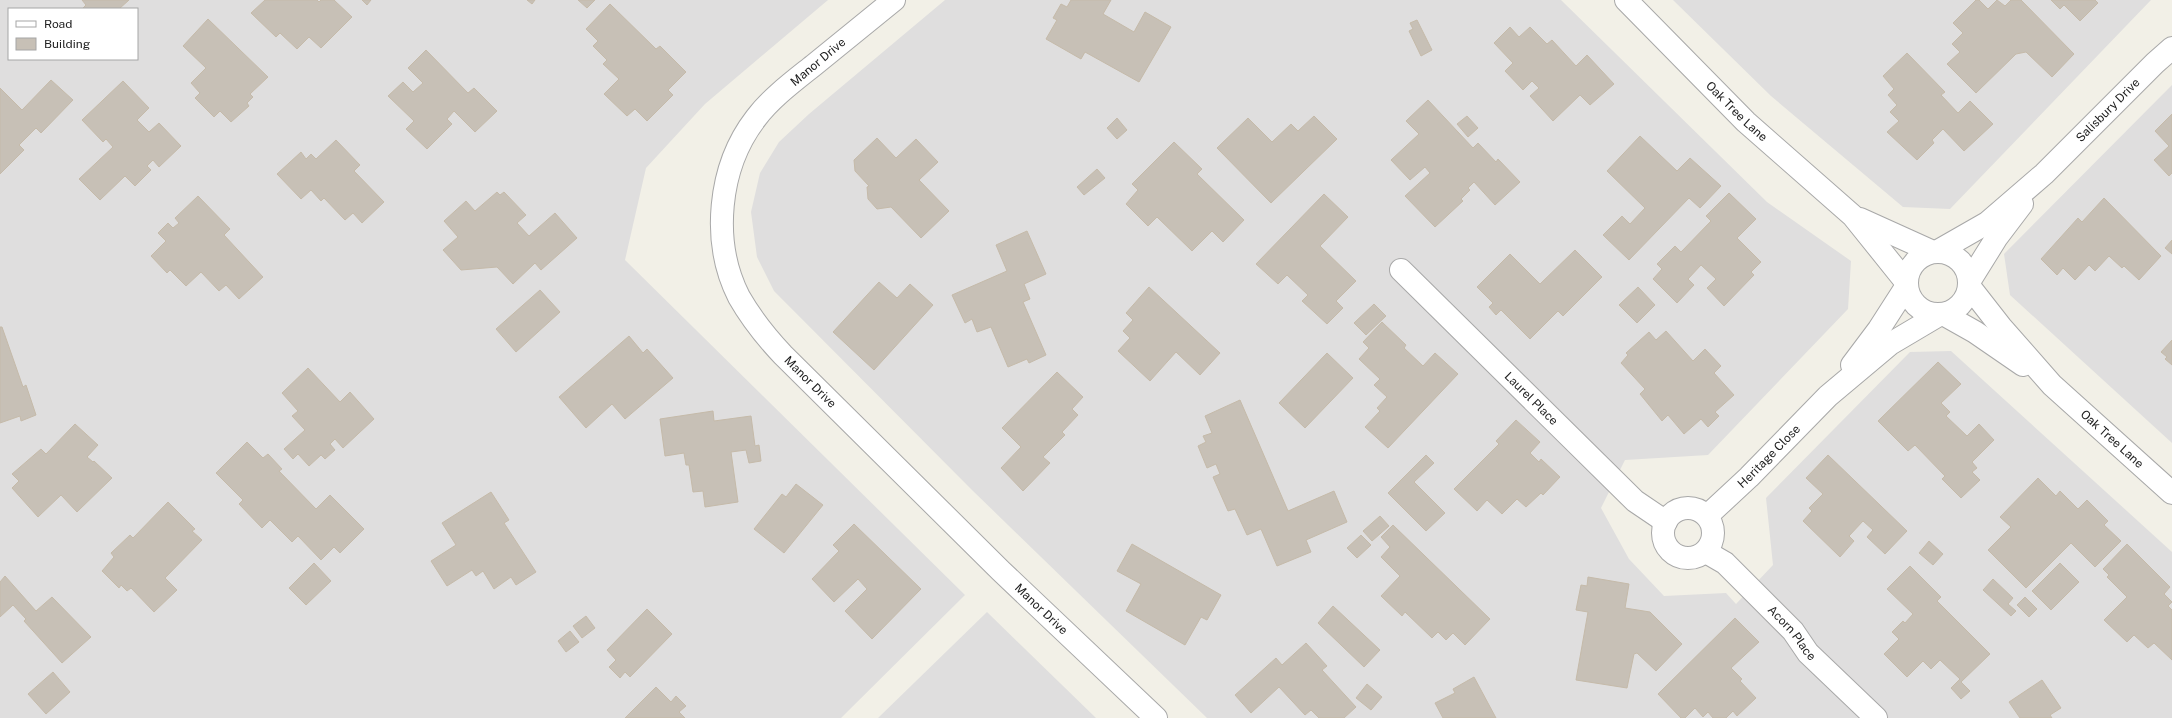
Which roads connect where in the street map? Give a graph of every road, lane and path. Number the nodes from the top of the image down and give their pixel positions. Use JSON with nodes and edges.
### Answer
{"nodes":[{"id":1,"x":894,"y":0,"type":"edge"},
{"id":2,"x":1626,"y":0,"type":"edge"},
{"id":3,"x":2172,"y":48,"type":"edge"},
{"id":4,"x":2044,"y":174,"type":"junction"},
{"id":5,"x":1853,"y":216,"type":"junction"},
{"id":6,"x":1935,"y":252,"type":"junction"},
{"id":7,"x":1401,"y":270,"type":"dead end"},
{"id":8,"x":1969,"y":284,"type":"junction"},
{"id":9,"x":1906,"y":285,"type":"junction"},
{"id":10,"x":1941,"y":314,"type":"junction"},
{"id":11,"x":2052,"y":385,"type":"junction"},
{"id":12,"x":1828,"y":396,"type":"junction"},
{"id":13,"x":2172,"y":492,"type":"edge"},
{"id":14,"x":1707,"y":516,"type":"junction"},
{"id":15,"x":1666,"y":522,"type":"junction"},
{"id":16,"x":1706,"y":552,"type":"junction"},
{"id":17,"x":1156,"y":718,"type":"edge"},
{"id":18,"x":1876,"y":718,"type":"edge"}],
"edges":[{"from":1,"to":17,"type":"street","name":"Manor Drive"},
{"from":2,"to":5,"type":"street","name":"Oak Tree Lane"},
{"from":3,"to":4,"type":"street","name":"Salisbury Drive"},
{"from":4,"to":6,"type":"street","name":"Salisbury Drive"},
{"from":4,"to":8,"type":"street","name":"Salisbury Drive"},
{"from":5,"to":6,"type":"street","name":"Oak Tree Lane"},
{"from":5,"to":9,"type":"street","name":"Oak Tree Lane"},
{"from":6,"to":8,"type":"street"},
{"from":6,"to":9,"type":"street"},
{"from":7,"to":15,"type":"street","name":"Laurel Place"},
{"from":8,"to":10,"type":"street"},
{"from":8,"to":11,"type":"street","name":"Oak Tree Lane"},
{"from":9,"to":10,"type":"street"},
{"from":9,"to":12,"type":"street","name":"Heritage Close"},
{"from":10,"to":11,"type":"street","name":"Oak Tree Lane"},
{"from":10,"to":12,"type":"street","name":"Heritage Close"},
{"from":11,"to":13,"type":"street","name":"Oak Tree Lane"},
{"from":12,"to":14,"type":"street","name":"Heritage Close"},
{"from":14,"to":15,"type":"street"},
{"from":14,"to":16,"type":"street"},
{"from":15,"to":16,"type":"street"},
{"from":16,"to":18,"type":"street","name":"Acorn Place"}]}
